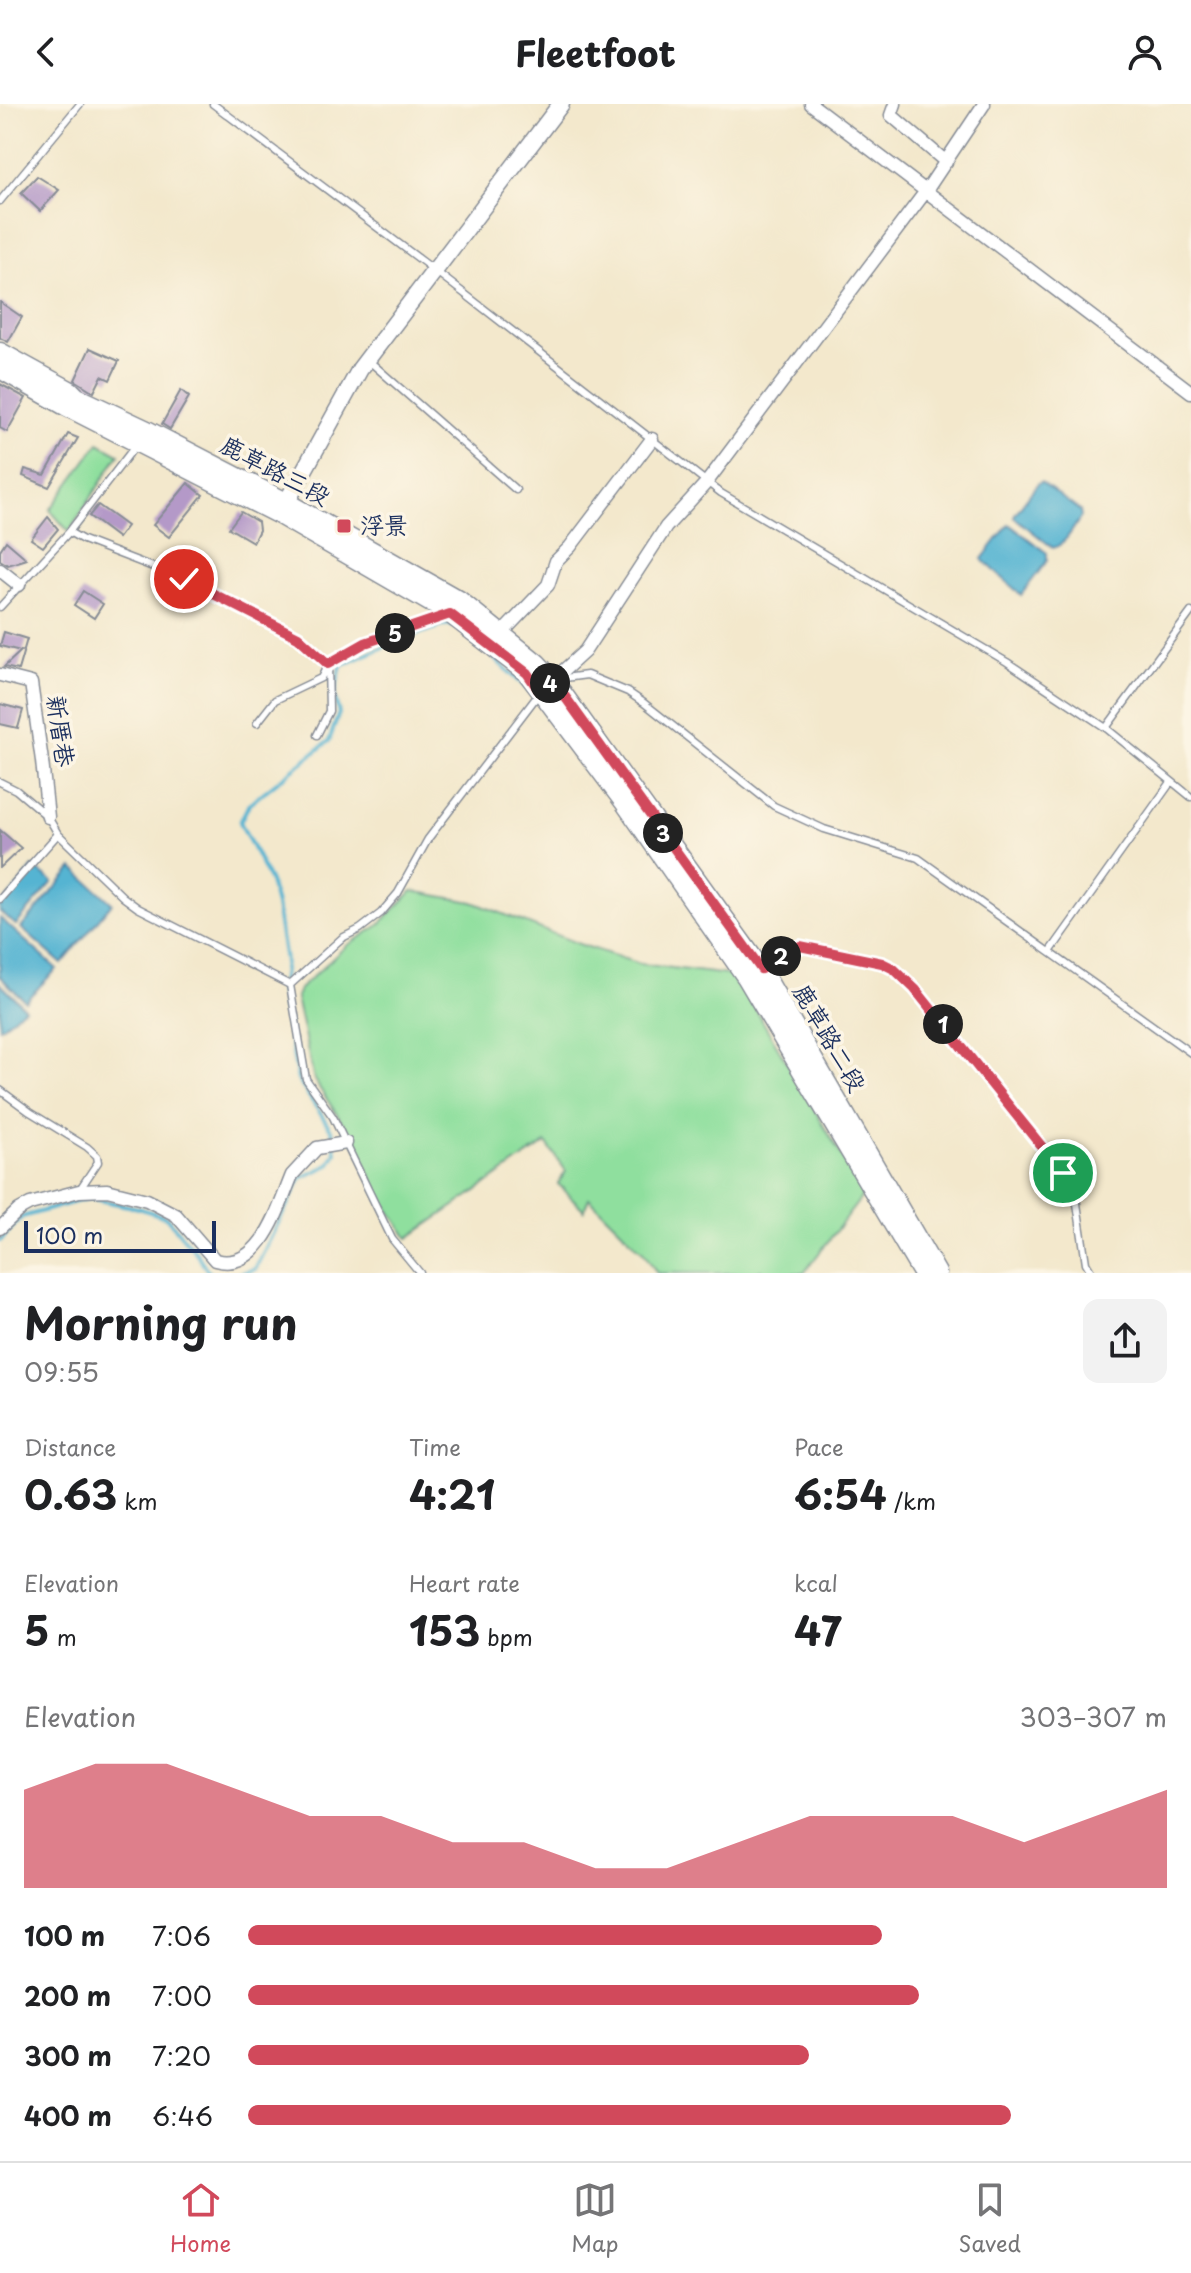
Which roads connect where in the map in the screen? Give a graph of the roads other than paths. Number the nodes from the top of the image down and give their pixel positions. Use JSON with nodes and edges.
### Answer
{"nodes":[{"id":1,"x":80,"y":104,"type":"edge"},
{"id":2,"x":213,"y":104,"type":"edge"},
{"id":3,"x":561,"y":104,"type":"edge"},
{"id":4,"x":811,"y":104,"type":"edge"},
{"id":5,"x":895,"y":104,"type":"edge"},
{"id":6,"x":984,"y":104,"type":"edge"},
{"id":7,"x":946,"y":162,"type":"junction"},
{"id":8,"x":926,"y":191,"type":"junction"},
{"id":9,"x":0,"y":201,"type":"edge"},
{"id":10,"x":434,"y":270,"type":"junction"},
{"id":11,"x":0,"y":352,"type":"edge"},
{"id":12,"x":367,"y":360,"type":"junction"},
{"id":13,"x":0,"y":369,"type":"edge"},
{"id":14,"x":1191,"y":392,"type":"edge"},
{"id":15,"x":143,"y":436,"type":"junction"},
{"id":16,"x":652,"y":439,"type":"junction"},
{"id":17,"x":707,"y":482,"type":"junction"},
{"id":18,"x":516,"y":490,"type":"dead end"},
{"id":19,"x":282,"y":509,"type":"junction"},
{"id":20,"x":69,"y":532,"type":"junction"},
{"id":21,"x":0,"y":570,"type":"edge"},
{"id":22,"x":19,"y":585,"type":"junction"},
{"id":23,"x":0,"y":607,"type":"edge"},
{"id":24,"x":455,"y":607,"type":"junction"},
{"id":25,"x":1191,"y":612,"type":"edge"},
{"id":26,"x":501,"y":634,"type":"junction"},
{"id":27,"x":328,"y":664,"type":"junction"},
{"id":28,"x":0,"y":675,"type":"edge"},
{"id":29,"x":547,"y":686,"type":"junction"},
{"id":30,"x":257,"y":723,"type":"dead end"},
{"id":31,"x":1106,"y":728,"type":"junction"},
{"id":32,"x":317,"y":735,"type":"dead end"},
{"id":33,"x":0,"y":782,"type":"edge"},
{"id":34,"x":1171,"y":782,"type":"junction"},
{"id":35,"x":1191,"y":797,"type":"edge"},
{"id":36,"x":48,"y":817,"type":"junction"},
{"id":37,"x":58,"y":834,"type":"junction"},
{"id":38,"x":0,"y":899,"type":"edge"},
{"id":39,"x":1050,"y":952,"type":"junction"},
{"id":40,"x":761,"y":969,"type":"junction"},
{"id":41,"x":290,"y":985,"type":"junction"},
{"id":42,"x":1191,"y":1053,"type":"edge"},
{"id":43,"x":0,"y":1090,"type":"edge"},
{"id":44,"x":346,"y":1143,"type":"junction"},
{"id":45,"x":79,"y":1191,"type":"junction"},
{"id":46,"x":0,"y":1228,"type":"edge"},
{"id":47,"x":420,"y":1273,"type":"edge"},
{"id":48,"x":922,"y":1273,"type":"edge"},
{"id":49,"x":937,"y":1273,"type":"edge"},
{"id":50,"x":1092,"y":1273,"type":"edge"}],
"edges":[{"from":1,"to":9,"type":"lane"},
{"from":2,"to":10,"type":"lane"},
{"from":3,"to":10,"type":"street"},
{"from":4,"to":8,"type":"street"},
{"from":5,"to":7,"type":"street"},
{"from":6,"to":7,"type":"street"},
{"from":7,"to":8,"type":"street"},
{"from":8,"to":14,"type":"street"},
{"from":8,"to":17,"type":"street"},
{"from":10,"to":12,"type":"street"},
{"from":10,"to":16,"type":"lane"},
{"from":11,"to":15,"type":"main road","name":"鹿草路三段"},
{"from":12,"to":18,"type":"lane"},
{"from":12,"to":19,"type":"street"},
{"from":13,"to":15,"type":"main road","name":"鹿草路三段"},
{"from":15,"to":19,"type":"main road","name":"鹿草路三段"},
{"from":15,"to":20,"type":"lane"},
{"from":16,"to":17,"type":"lane"},
{"from":16,"to":26,"type":"street"},
{"from":17,"to":29,"type":"street"},
{"from":17,"to":31,"type":"lane"},
{"from":19,"to":24,"type":"main road","name":"鹿草路三段"},
{"from":20,"to":22,"type":"lane"},
{"from":20,"to":27,"type":"lane"},
{"from":21,"to":22,"type":"street"},
{"from":22,"to":23,"type":"lane"},
{"from":24,"to":26,"type":"main road","name":"鹿草路三段"},
{"from":24,"to":27,"type":"lane"},
{"from":24,"to":29,"type":"main road","name":"鹿草路三段"},
{"from":25,"to":31,"type":"lane"},
{"from":26,"to":29,"type":"main road","name":"鹿草路三段"},
{"from":27,"to":30,"type":"lane"},
{"from":27,"to":32,"type":"lane"},
{"from":28,"to":36,"type":"street","name":"新厝巷"},
{"from":29,"to":39,"type":"lane"},
{"from":29,"to":40,"type":"main road","name":"鹿草路二段"},
{"from":29,"to":41,"type":"lane"},
{"from":29,"to":48,"type":"main road","name":"鹿草路二段"},
{"from":31,"to":34,"type":"lane"},
{"from":33,"to":36,"type":"lane"},
{"from":34,"to":35,"type":"lane"},
{"from":34,"to":39,"type":"lane"},
{"from":36,"to":37,"type":"lane"},
{"from":37,"to":38,"type":"lane"},
{"from":37,"to":41,"type":"lane"},
{"from":39,"to":42,"type":"lane"},
{"from":40,"to":49,"type":"main road","name":"鹿草路二段"},
{"from":40,"to":50,"type":"lane"},
{"from":41,"to":44,"type":"lane"},
{"from":43,"to":45,"type":"lane"},
{"from":44,"to":45,"type":"street"},
{"from":44,"to":47,"type":"lane"},
{"from":45,"to":46,"type":"street"}]}
